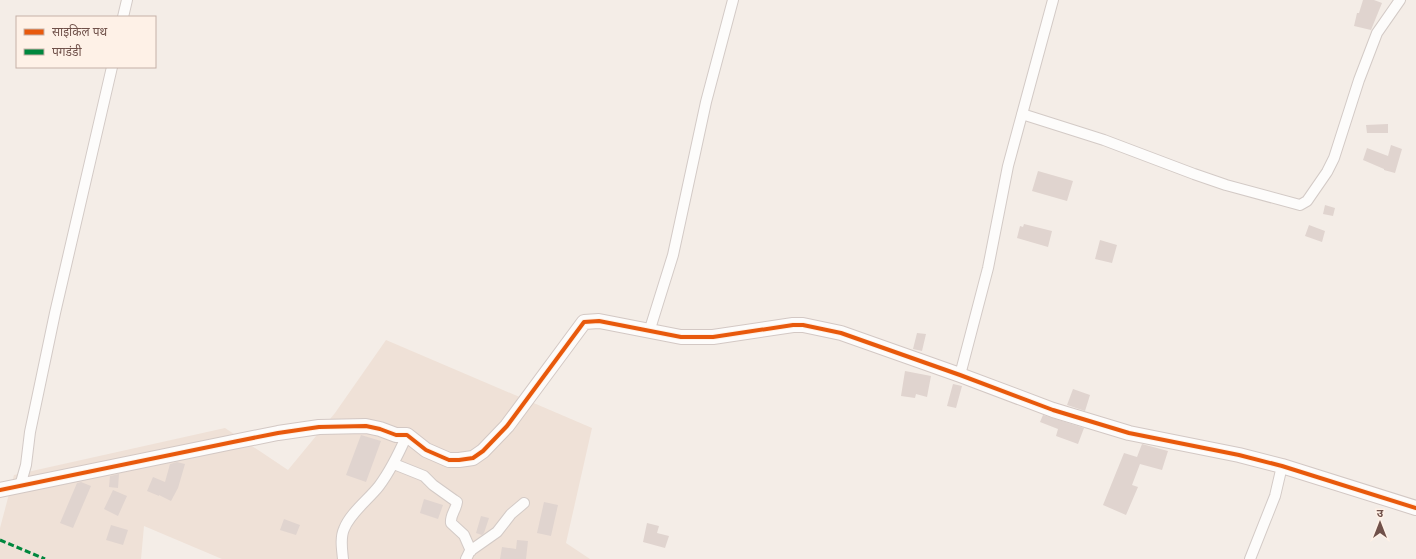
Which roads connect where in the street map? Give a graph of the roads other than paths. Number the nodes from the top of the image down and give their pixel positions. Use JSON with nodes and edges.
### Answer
{"nodes":[{"id":1,"x":127,"y":0,"type":"edge"},
{"id":2,"x":733,"y":0,"type":"edge"},
{"id":3,"x":1053,"y":0,"type":"edge"},
{"id":4,"x":1400,"y":0,"type":"edge"},
{"id":5,"x":123,"y":16,"type":"edge"},
{"id":6,"x":112,"y":68,"type":"edge"},
{"id":7,"x":1022,"y":114,"type":"junction"},
{"id":8,"x":649,"y":332,"type":"junction"},
{"id":9,"x":960,"y":375,"type":"junction"},
{"id":10,"x":407,"y":435,"type":"junction"},
{"id":11,"x":394,"y":464,"type":"junction"},
{"id":12,"x":1282,"y":466,"type":"junction"},
{"id":13,"x":20,"y":486,"type":"junction"},
{"id":14,"x":0,"y":490,"type":"edge"},
{"id":15,"x":524,"y":503,"type":"dead end"},
{"id":16,"x":1416,"y":508,"type":"edge"},
{"id":17,"x":468,"y":555,"type":"edge"},
{"id":18,"x":343,"y":559,"type":"edge"},
{"id":19,"x":1250,"y":559,"type":"edge"}],
"edges":[{"from":1,"to":5,"type":"street"},
{"from":2,"to":8,"type":"street"},
{"from":3,"to":7,"type":"street"},
{"from":4,"to":7,"type":"street"},
{"from":6,"to":13,"type":"street"},
{"from":7,"to":9,"type":"street"},
{"from":8,"to":9,"type":"street"},
{"from":8,"to":10,"type":"street"},
{"from":9,"to":12,"type":"street"},
{"from":10,"to":11,"type":"street"},
{"from":10,"to":13,"type":"street"},
{"from":11,"to":17,"type":"street"},
{"from":11,"to":18,"type":"street"},
{"from":12,"to":16,"type":"street"},
{"from":12,"to":19,"type":"street"},
{"from":13,"to":14,"type":"street"},
{"from":15,"to":17,"type":"street"}]}
